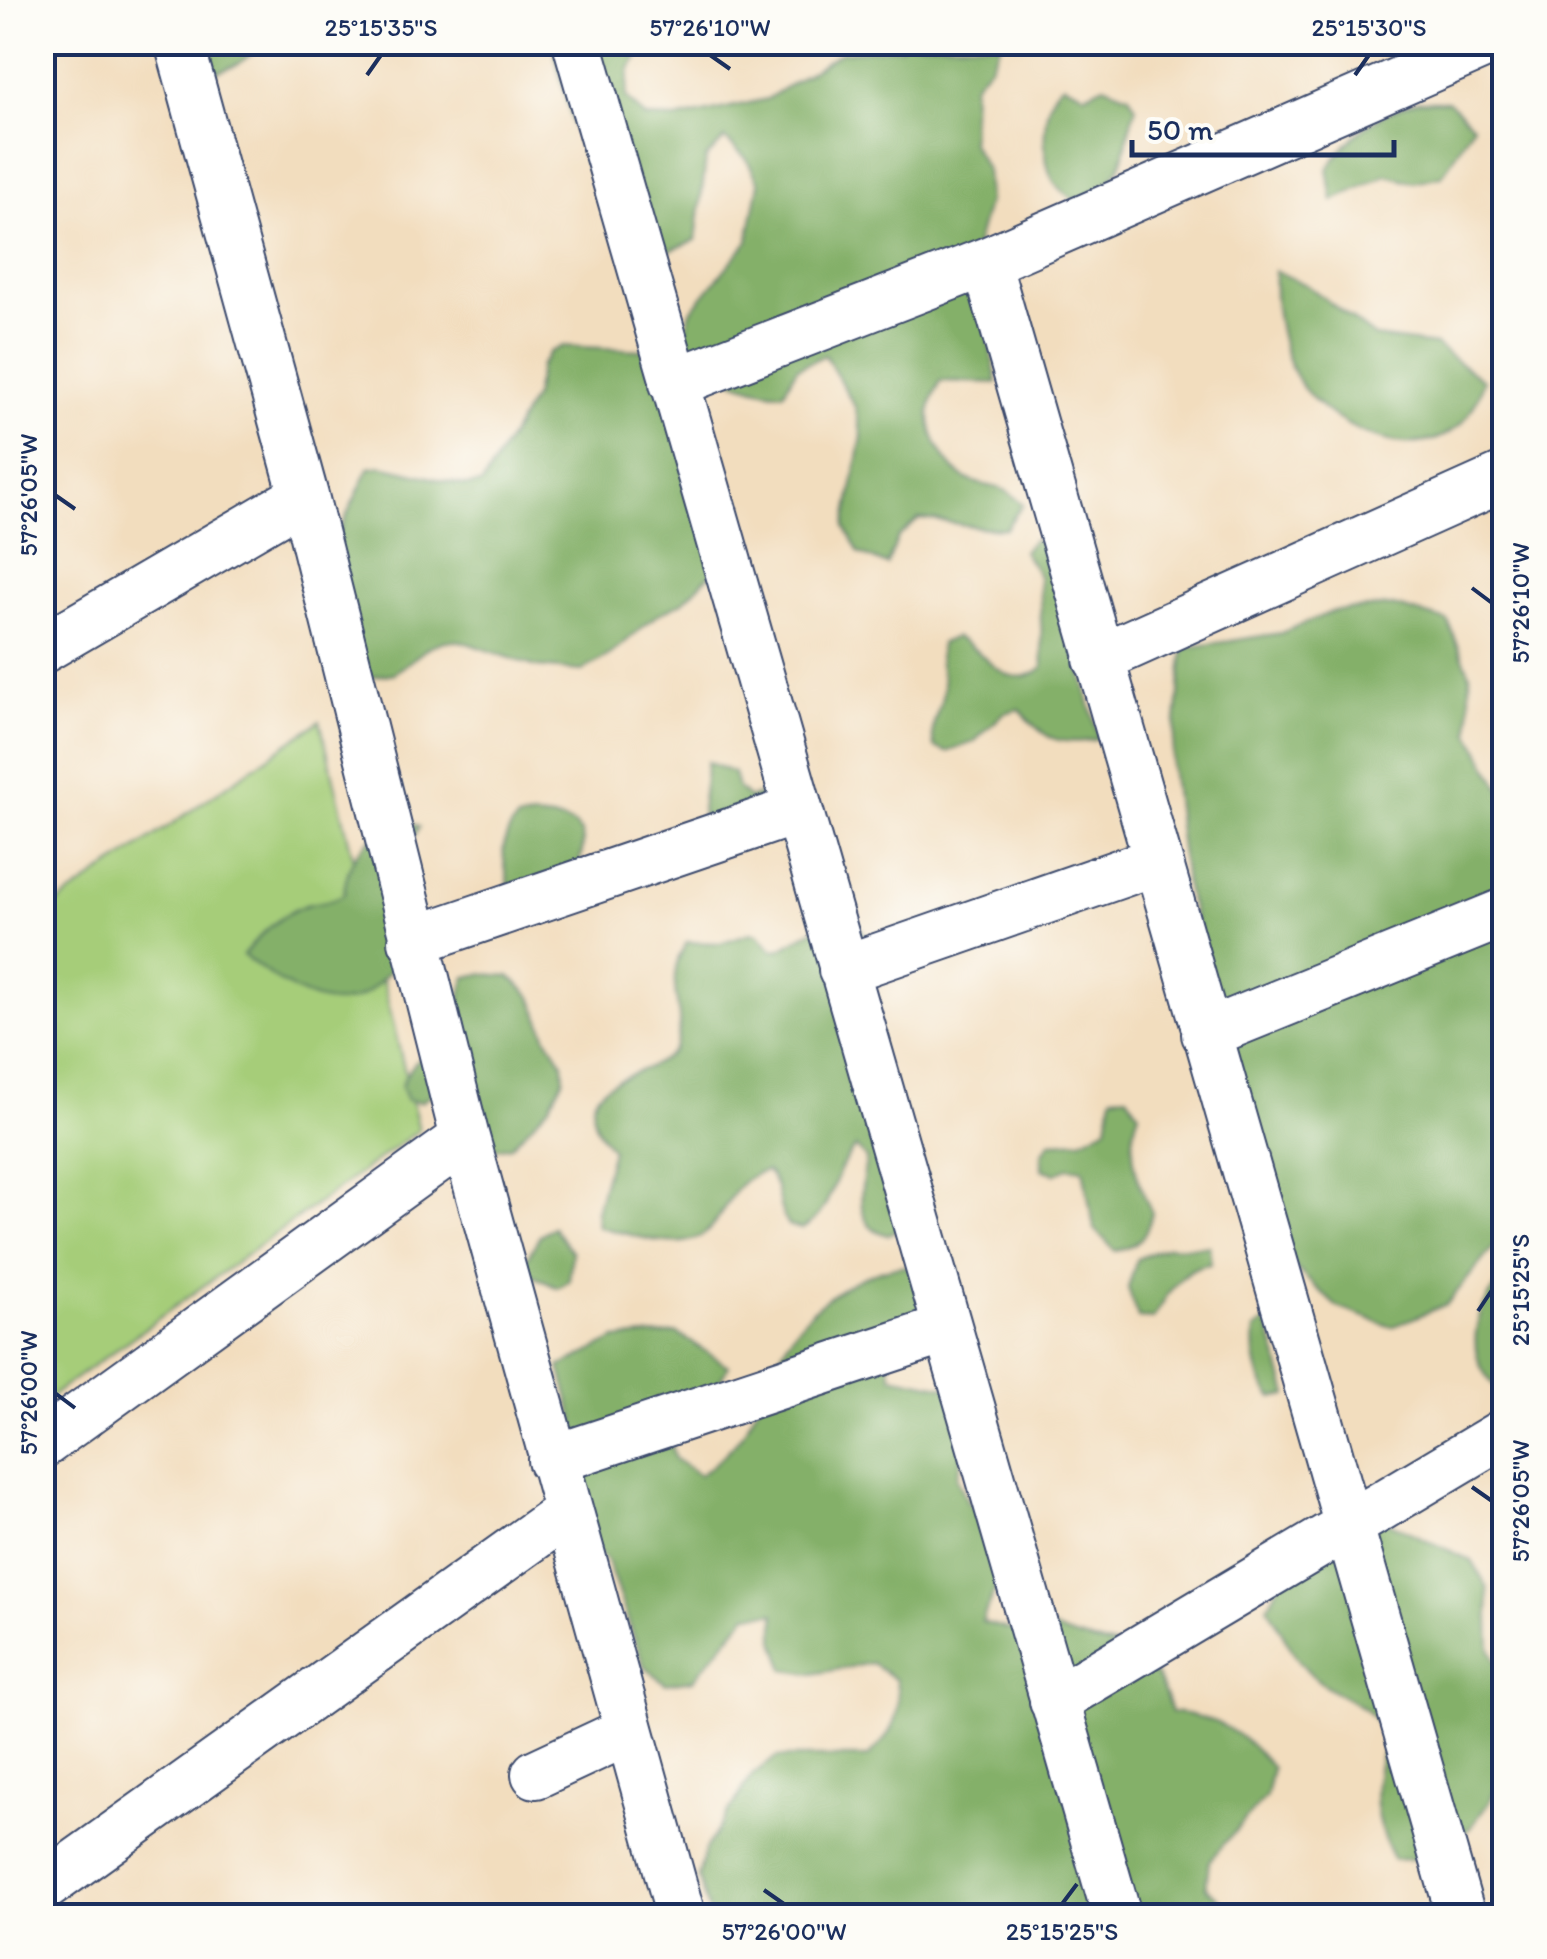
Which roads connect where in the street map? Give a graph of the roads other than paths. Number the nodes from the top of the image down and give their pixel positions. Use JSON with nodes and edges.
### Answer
{"nodes":[{"id":1,"x":179,"y":42,"type":"edge"},
{"id":2,"x":576,"y":42,"type":"edge"},
{"id":3,"x":1490,"y":42,"type":"edge"},
{"id":4,"x":986,"y":262,"type":"junction"},
{"id":5,"x":674,"y":383,"type":"junction"},
{"id":6,"x":1504,"y":477,"type":"edge"},
{"id":7,"x":304,"y":496,"type":"junction"},
{"id":8,"x":42,"y":649,"type":"edge"},
{"id":9,"x":1098,"y":659,"type":"junction"},
{"id":10,"x":797,"y":810,"type":"junction"},
{"id":11,"x":1156,"y":861,"type":"junction"},
{"id":12,"x":1504,"y":913,"type":"edge"},
{"id":13,"x":413,"y":941,"type":"junction"},
{"id":14,"x":844,"y":970,"type":"junction"},
{"id":15,"x":1206,"y":1034,"type":"junction"},
{"id":16,"x":466,"y":1138,"type":"junction"},
{"id":17,"x":947,"y":1329,"type":"junction"},
{"id":18,"x":1504,"y":1434,"type":"edge"},
{"id":19,"x":42,"y":1444,"type":"edge"},
{"id":20,"x":552,"y":1460,"type":"junction"},
{"id":21,"x":566,"y":1513,"type":"junction"},
{"id":22,"x":1348,"y":1527,"type":"junction"},
{"id":23,"x":1054,"y":1702,"type":"junction"},
{"id":24,"x":628,"y":1731,"type":"junction"},
{"id":25,"x":536,"y":1774,"type":"dead end"},
{"id":26,"x":42,"y":1888,"type":"edge"},
{"id":27,"x":680,"y":1916,"type":"edge"},
{"id":28,"x":1116,"y":1916,"type":"edge"},
{"id":29,"x":1460,"y":1916,"type":"edge"}],
"edges":[{"from":1,"to":7,"type":"street"},
{"from":2,"to":5,"type":"street"},
{"from":3,"to":4,"type":"street"},
{"from":4,"to":5,"type":"street"},
{"from":4,"to":9,"type":"street"},
{"from":5,"to":10,"type":"street"},
{"from":6,"to":9,"type":"street"},
{"from":7,"to":8,"type":"street"},
{"from":7,"to":13,"type":"street"},
{"from":9,"to":11,"type":"street"},
{"from":10,"to":13,"type":"street"},
{"from":10,"to":14,"type":"street"},
{"from":11,"to":14,"type":"street"},
{"from":11,"to":15,"type":"street"},
{"from":12,"to":15,"type":"street"},
{"from":13,"to":16,"type":"street"},
{"from":14,"to":17,"type":"street"},
{"from":15,"to":22,"type":"street"},
{"from":16,"to":19,"type":"street"},
{"from":16,"to":20,"type":"street"},
{"from":17,"to":20,"type":"street"},
{"from":17,"to":23,"type":"street"},
{"from":18,"to":22,"type":"street"},
{"from":20,"to":21,"type":"street"},
{"from":21,"to":24,"type":"street"},
{"from":21,"to":26,"type":"street"},
{"from":22,"to":23,"type":"street"},
{"from":22,"to":29,"type":"street"},
{"from":23,"to":28,"type":"street"},
{"from":24,"to":25,"type":"street"},
{"from":24,"to":27,"type":"street"}]}
